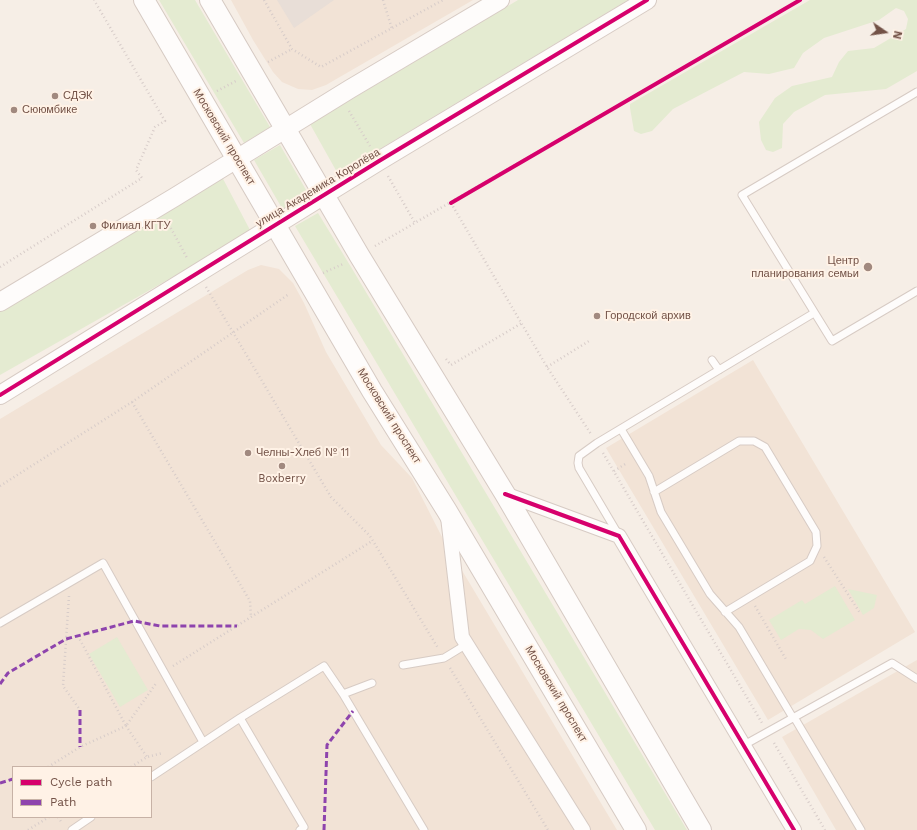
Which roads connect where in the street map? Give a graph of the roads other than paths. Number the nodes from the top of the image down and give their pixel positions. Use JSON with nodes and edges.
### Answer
{"nodes":[{"id":1,"x":144,"y":0,"type":"edge"},
{"id":2,"x":210,"y":0,"type":"edge"},
{"id":3,"x":500,"y":0,"type":"edge"},
{"id":4,"x":648,"y":0,"type":"edge"},
{"id":5,"x":917,"y":92,"type":"edge"},
{"id":6,"x":286,"y":129,"type":"junction"},
{"id":7,"x":237,"y":159,"type":"junction"},
{"id":8,"x":325,"y":195,"type":"junction"},
{"id":9,"x":276,"y":225,"type":"junction"},
{"id":10,"x":916,"y":293,"type":"edge"},
{"id":11,"x":0,"y":302,"type":"edge"},
{"id":12,"x":814,"y":313,"type":"junction"},
{"id":13,"x":712,"y":360,"type":"dead end"},
{"id":14,"x":720,"y":370,"type":"junction"},
{"id":15,"x":0,"y":395,"type":"edge"},
{"id":16,"x":621,"y":429,"type":"junction"},
{"id":17,"x":654,"y":492,"type":"junction"},
{"id":18,"x":505,"y":494,"type":"junction"},
{"id":19,"x":447,"y":511,"type":"junction"},
{"id":20,"x":619,"y":536,"type":"junction"},
{"id":21,"x":725,"y":612,"type":"junction"},
{"id":22,"x":0,"y":623,"type":"edge"},
{"id":23,"x":467,"y":644,"type":"junction"},
{"id":24,"x":402,"y":665,"type":"dead end"},
{"id":25,"x":917,"y":679,"type":"edge"},
{"id":26,"x":372,"y":683,"type":"dead end"},
{"id":27,"x":343,"y":694,"type":"junction"},
{"id":28,"x":794,"y":717,"type":"junction"},
{"id":29,"x":240,"y":718,"type":"junction"},
{"id":30,"x":204,"y":742,"type":"junction"},
{"id":31,"x":744,"y":745,"type":"junction"},
{"id":32,"x":152,"y":776,"type":"edge"},
{"id":33,"x":90,"y":818,"type":"edge"},
{"id":34,"x":72,"y":830,"type":"edge"},
{"id":35,"x":300,"y":830,"type":"edge"},
{"id":36,"x":424,"y":830,"type":"edge"},
{"id":37,"x":583,"y":830,"type":"edge"},
{"id":38,"x":636,"y":830,"type":"edge"},
{"id":39,"x":701,"y":830,"type":"edge"},
{"id":40,"x":794,"y":830,"type":"edge"},
{"id":41,"x":861,"y":830,"type":"edge"}],
"edges":[{"from":1,"to":7,"type":"main road","name":"Московский проспект"},
{"from":2,"to":6,"type":"main road"},
{"from":3,"to":6,"type":"street"},
{"from":4,"to":8,"type":"street","name":"улица Академика Королёва"},
{"from":5,"to":12,"type":"lane"},
{"from":6,"to":7,"type":"street"},
{"from":6,"to":8,"type":"main road"},
{"from":7,"to":9,"type":"main road","name":"Московский проспект"},
{"from":7,"to":11,"type":"street"},
{"from":8,"to":9,"type":"street","name":"улица Академика Королёва"},
{"from":8,"to":18,"type":"main road"},
{"from":9,"to":15,"type":"street","name":"улица Академика Королёва"},
{"from":9,"to":19,"type":"main road","name":"Московский проспект"},
{"from":10,"to":12,"type":"lane"},
{"from":12,"to":14,"type":"lane"},
{"from":13,"to":14,"type":"lane"},
{"from":14,"to":16,"type":"lane"},
{"from":16,"to":17,"type":"lane"},
{"from":16,"to":20,"type":"lane"},
{"from":17,"to":21,"type":"lane"},
{"from":17,"to":21,"type":"lane"},
{"from":18,"to":20,"type":"street"},
{"from":18,"to":39,"type":"main road"},
{"from":19,"to":23,"type":"street"},
{"from":19,"to":38,"type":"main road","name":"Московский проспект"},
{"from":20,"to":31,"type":"street"},
{"from":21,"to":28,"type":"lane"},
{"from":22,"to":30,"type":"lane"},
{"from":23,"to":24,"type":"lane"},
{"from":23,"to":37,"type":"street"},
{"from":25,"to":28,"type":"lane"},
{"from":26,"to":27,"type":"lane"},
{"from":27,"to":29,"type":"lane"},
{"from":27,"to":36,"type":"lane"},
{"from":28,"to":31,"type":"lane"},
{"from":28,"to":41,"type":"lane"},
{"from":29,"to":30,"type":"lane"},
{"from":29,"to":35,"type":"lane"},
{"from":30,"to":32,"type":"lane"},
{"from":31,"to":40,"type":"street"},
{"from":33,"to":34,"type":"lane"}]}
